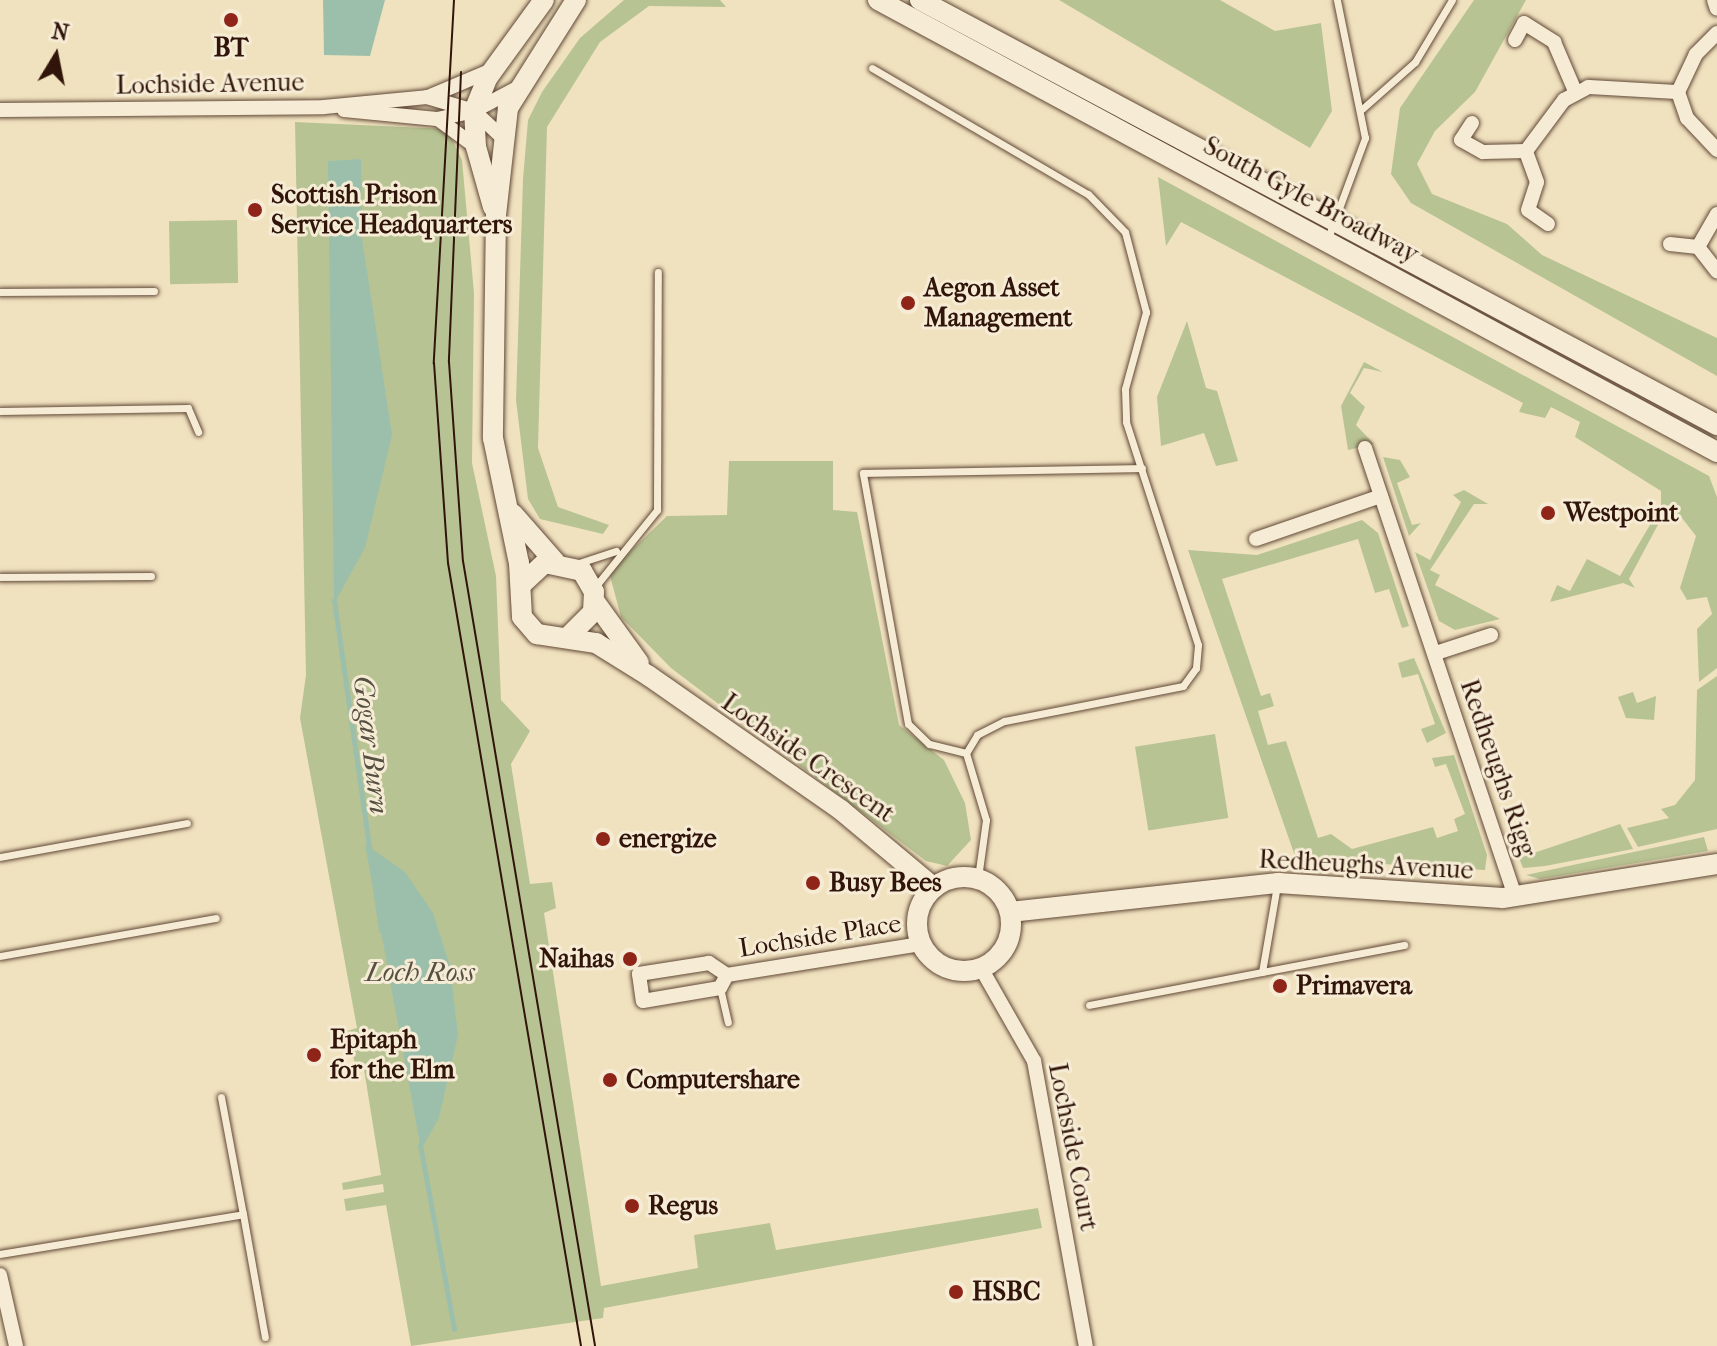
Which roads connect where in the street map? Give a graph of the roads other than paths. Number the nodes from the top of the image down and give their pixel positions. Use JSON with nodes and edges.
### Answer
{"nodes":[{"id":1,"x":544,"y":0,"type":"edge"},
{"id":2,"x":576,"y":0,"type":"edge"},
{"id":3,"x":878,"y":0,"type":"edge"},
{"id":4,"x":920,"y":0,"type":"edge"},
{"id":5,"x":1337,"y":0,"type":"edge"},
{"id":6,"x":1452,"y":0,"type":"edge"},
{"id":7,"x":1714,"y":0,"type":"edge"},
{"id":8,"x":1717,"y":9,"type":"edge"},
{"id":9,"x":1717,"y":33,"type":"edge"},
{"id":10,"x":1515,"y":40,"type":"dead end"},
{"id":11,"x":872,"y":68,"type":"dead end"},
{"id":12,"x":492,"y":70,"type":"junction"},
{"id":13,"x":523,"y":85,"type":"junction"},
{"id":14,"x":1575,"y":91,"type":"junction"},
{"id":15,"x":1678,"y":92,"type":"junction"},
{"id":16,"x":427,"y":97,"type":"junction"},
{"id":17,"x":324,"y":107,"type":"junction"},
{"id":18,"x":1362,"y":109,"type":"junction"},
{"id":19,"x":0,"y":110,"type":"edge"},
{"id":20,"x":474,"y":111,"type":"junction"},
{"id":21,"x":437,"y":119,"type":"junction"},
{"id":22,"x":1472,"y":123,"type":"dead end"},
{"id":23,"x":505,"y":140,"type":"junction"},
{"id":24,"x":476,"y":147,"type":"junction"},
{"id":25,"x":1717,"y":150,"type":"edge"},
{"id":26,"x":1526,"y":151,"type":"junction"},
{"id":27,"x":1717,"y":214,"type":"edge"},
{"id":28,"x":496,"y":215,"type":"junction"},
{"id":29,"x":1548,"y":224,"type":"dead end"},
{"id":30,"x":1330,"y":230,"type":"junction"},
{"id":31,"x":1670,"y":244,"type":"dead end"},
{"id":32,"x":1698,"y":247,"type":"junction"},
{"id":33,"x":1717,"y":271,"type":"edge"},
{"id":34,"x":658,"y":272,"type":"dead end"},
{"id":35,"x":154,"y":291,"type":"dead end"},
{"id":36,"x":0,"y":292,"type":"edge"},
{"id":37,"x":0,"y":411,"type":"edge"},
{"id":38,"x":1717,"y":425,"type":"edge"},
{"id":39,"x":198,"y":432,"type":"dead end"},
{"id":40,"x":1365,"y":448,"type":"dead end"},
{"id":41,"x":1717,"y":452,"type":"edge"},
{"id":42,"x":1142,"y":468,"type":"junction"},
{"id":43,"x":1381,"y":496,"type":"junction"},
{"id":44,"x":511,"y":511,"type":"junction"},
{"id":45,"x":1256,"y":539,"type":"dead end"},
{"id":46,"x":619,"y":551,"type":"junction"},
{"id":47,"x":562,"y":563,"type":"junction"},
{"id":48,"x":151,"y":576,"type":"dead end"},
{"id":49,"x":0,"y":577,"type":"edge"},
{"id":50,"x":521,"y":585,"type":"junction"},
{"id":51,"x":594,"y":597,"type":"junction"},
{"id":52,"x":1491,"y":635,"type":"dead end"},
{"id":53,"x":569,"y":636,"type":"junction"},
{"id":54,"x":1436,"y":653,"type":"junction"},
{"id":55,"x":649,"y":676,"type":"junction"},
{"id":56,"x":966,"y":753,"type":"junction"},
{"id":57,"x":187,"y":823,"type":"dead end"},
{"id":58,"x":0,"y":857,"type":"edge"},
{"id":59,"x":1717,"y":864,"type":"edge"},
{"id":60,"x":978,"y":878,"type":"junction"},
{"id":61,"x":1278,"y":883,"type":"junction"},
{"id":62,"x":933,"y":887,"type":"junction"},
{"id":63,"x":1515,"y":897,"type":"junction"},
{"id":64,"x":1010,"y":912,"type":"junction"},
{"id":65,"x":216,"y":918,"type":"dead end"},
{"id":66,"x":921,"y":944,"type":"junction"},
{"id":67,"x":1404,"y":945,"type":"dead end"},
{"id":68,"x":0,"y":956,"type":"edge"},
{"id":69,"x":981,"y":968,"type":"junction"},
{"id":70,"x":1262,"y":972,"type":"junction"},
{"id":71,"x":724,"y":982,"type":"junction"},
{"id":72,"x":1089,"y":1005,"type":"dead end"},
{"id":73,"x":728,"y":1022,"type":"dead end"},
{"id":74,"x":221,"y":1097,"type":"dead end"},
{"id":75,"x":243,"y":1214,"type":"junction"},
{"id":76,"x":0,"y":1254,"type":"edge"},
{"id":77,"x":0,"y":1275,"type":"edge"},
{"id":78,"x":265,"y":1337,"type":"dead end"},
{"id":79,"x":16,"y":1346,"type":"edge"},
{"id":80,"x":1086,"y":1346,"type":"edge"}],
"edges":[{"from":1,"to":12,"type":"street","name":"Lochside Crescent"},
{"from":2,"to":13,"type":"street","name":"Lochside Crescent"},
{"from":3,"to":30,"type":"street","name":"South Gyle Broadway"},
{"from":4,"to":30,"type":"street","name":"South Gyle Broadway"},
{"from":5,"to":18,"type":"lane"},
{"from":6,"to":18,"type":"lane"},
{"from":7,"to":8,"type":"street"},
{"from":9,"to":15,"type":"street"},
{"from":10,"to":14,"type":"street"},
{"from":11,"to":42,"type":"lane"},
{"from":12,"to":16,"type":"street"},
{"from":12,"to":20,"type":"street","name":"Lochside Crescent"},
{"from":13,"to":20,"type":"street","name":"Lochside Avenue"},
{"from":13,"to":23,"type":"street","name":"Lochside Crescent"},
{"from":14,"to":15,"type":"street"},
{"from":14,"to":26,"type":"street"},
{"from":15,"to":25,"type":"street"},
{"from":16,"to":17,"type":"street","name":"Lochside Avenue"},
{"from":16,"to":20,"type":"street","name":"Lochside Avenue"},
{"from":17,"to":19,"type":"street","name":"Lochside Avenue"},
{"from":17,"to":21,"type":"street","name":"Lochside Avenue"},
{"from":18,"to":30,"type":"lane"},
{"from":20,"to":21,"type":"street","name":"Lochside Avenue"},
{"from":20,"to":23,"type":"street","name":"Lochside Avenue"},
{"from":20,"to":24,"type":"street","name":"Lochside Crescent"},
{"from":21,"to":24,"type":"street"},
{"from":22,"to":26,"type":"street"},
{"from":23,"to":28,"type":"street","name":"Lochside Crescent"},
{"from":24,"to":28,"type":"street","name":"Lochside Crescent"},
{"from":26,"to":29,"type":"street"},
{"from":27,"to":32,"type":"street"},
{"from":28,"to":44,"type":"street","name":"Lochside Crescent"},
{"from":30,"to":38,"type":"street","name":"South Gyle Broadway"},
{"from":30,"to":41,"type":"street","name":"South Gyle Broadway"},
{"from":31,"to":32,"type":"street"},
{"from":32,"to":33,"type":"street"},
{"from":34,"to":46,"type":"lane"},
{"from":35,"to":36,"type":"lane"},
{"from":37,"to":39,"type":"lane"},
{"from":40,"to":43,"type":"street","name":"Redheughs Rigg"},
{"from":42,"to":56,"type":"lane"},
{"from":42,"to":56,"type":"lane"},
{"from":43,"to":45,"type":"street"},
{"from":43,"to":54,"type":"street","name":"Redheughs Rigg"},
{"from":44,"to":47,"type":"street","name":"Lochside Crescent"},
{"from":44,"to":50,"type":"street","name":"Lochside Crescent"},
{"from":46,"to":47,"type":"lane"},
{"from":46,"to":51,"type":"lane"},
{"from":47,"to":50,"type":"street"},
{"from":47,"to":51,"type":"street","name":"Lochside Crescent"},
{"from":48,"to":49,"type":"lane"},
{"from":50,"to":53,"type":"street","name":"Lochside Crescent"},
{"from":51,"to":53,"type":"street"},
{"from":51,"to":55,"type":"street","name":"Lochside Crescent"},
{"from":52,"to":54,"type":"street","name":"Redheughs Rigg"},
{"from":53,"to":55,"type":"street","name":"Lochside Crescent"},
{"from":54,"to":63,"type":"street","name":"Redheughs Rigg"},
{"from":55,"to":62,"type":"street","name":"Lochside Crescent"},
{"from":56,"to":60,"type":"lane"},
{"from":57,"to":58,"type":"lane"},
{"from":59,"to":63,"type":"street","name":"Redheughs Avenue"},
{"from":60,"to":62,"type":"street"},
{"from":60,"to":64,"type":"street"},
{"from":61,"to":63,"type":"street","name":"Redheughs Avenue"},
{"from":61,"to":64,"type":"street","name":"Redheughs Avenue"},
{"from":61,"to":70,"type":"lane"},
{"from":62,"to":66,"type":"street"},
{"from":64,"to":69,"type":"street"},
{"from":65,"to":68,"type":"lane"},
{"from":66,"to":69,"type":"street"},
{"from":66,"to":71,"type":"street","name":"Lochside Place"},
{"from":67,"to":70,"type":"lane"},
{"from":69,"to":80,"type":"street","name":"Lochside Court"},
{"from":70,"to":72,"type":"lane"},
{"from":71,"to":71,"type":"street","name":"Lochside Place"},
{"from":71,"to":73,"type":"lane"},
{"from":74,"to":75,"type":"lane"},
{"from":75,"to":76,"type":"lane"},
{"from":75,"to":78,"type":"lane"},
{"from":77,"to":79,"type":"street"}]}
